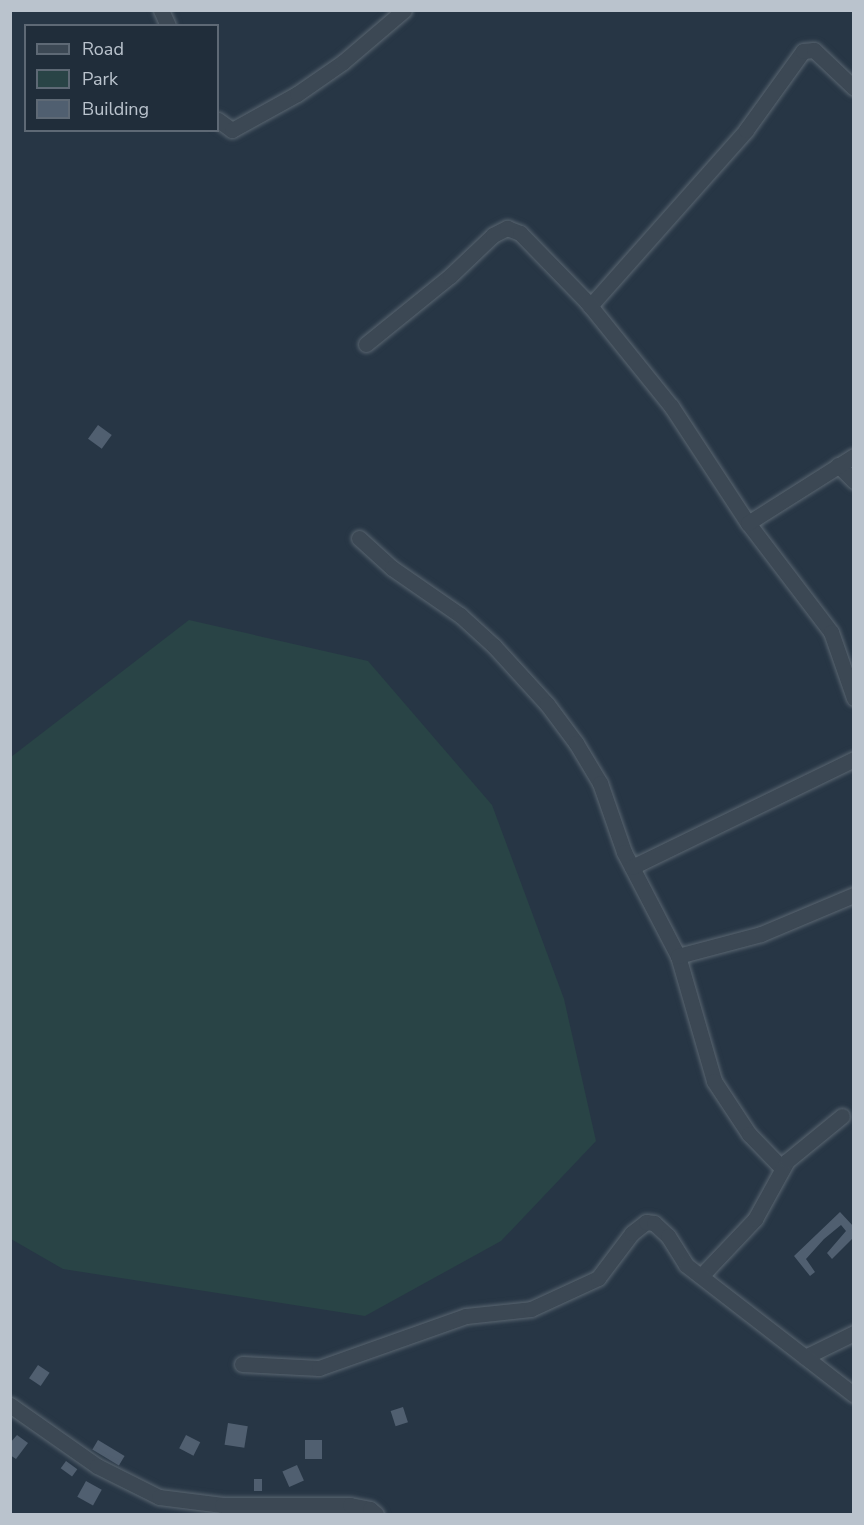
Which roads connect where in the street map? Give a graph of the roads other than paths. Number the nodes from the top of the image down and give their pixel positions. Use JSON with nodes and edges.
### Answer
{"nodes":[{"id":1,"x":161,"y":10,"type":"edge"},
{"id":2,"x":404,"y":10,"type":"edge"},
{"id":3,"x":167,"y":24,"type":"edge"},
{"id":4,"x":854,"y":88,"type":"edge"},
{"id":5,"x":219,"y":121,"type":"edge"},
{"id":6,"x":590,"y":306,"type":"junction"},
{"id":7,"x":366,"y":344,"type":"dead end"},
{"id":8,"x":854,"y":456,"type":"edge"},
{"id":9,"x":837,"y":465,"type":"junction"},
{"id":10,"x":854,"y":481,"type":"edge"},
{"id":11,"x":748,"y":523,"type":"junction"},
{"id":12,"x":359,"y":538,"type":"dead end"},
{"id":13,"x":854,"y":698,"type":"edge"},
{"id":14,"x":854,"y":759,"type":"edge"},
{"id":15,"x":632,"y":867,"type":"junction"},
{"id":16,"x":854,"y":895,"type":"edge"},
{"id":17,"x":678,"y":956,"type":"junction"},
{"id":18,"x":842,"y":1116,"type":"dead end"},
{"id":19,"x":782,"y":1168,"type":"junction"},
{"id":20,"x":701,"y":1276,"type":"junction"},
{"id":21,"x":854,"y":1333,"type":"edge"},
{"id":22,"x":805,"y":1357,"type":"junction"},
{"id":23,"x":242,"y":1364,"type":"dead end"},
{"id":24,"x":854,"y":1395,"type":"edge"},
{"id":25,"x":10,"y":1405,"type":"edge"},
{"id":26,"x":250,"y":1510,"type":"edge"},
{"id":27,"x":376,"y":1515,"type":"edge"}],
"edges":[{"from":1,"to":3,"type":"street"},
{"from":2,"to":5,"type":"street"},
{"from":4,"to":6,"type":"street"},
{"from":6,"to":7,"type":"street"},
{"from":6,"to":11,"type":"street"},
{"from":8,"to":9,"type":"street"},
{"from":9,"to":10,"type":"street"},
{"from":9,"to":11,"type":"street"},
{"from":11,"to":13,"type":"street"},
{"from":12,"to":15,"type":"street"},
{"from":14,"to":15,"type":"street"},
{"from":15,"to":17,"type":"street"},
{"from":16,"to":17,"type":"street"},
{"from":17,"to":19,"type":"street"},
{"from":18,"to":19,"type":"street"},
{"from":19,"to":20,"type":"street"},
{"from":20,"to":22,"type":"street"},
{"from":20,"to":23,"type":"street"},
{"from":21,"to":22,"type":"street"},
{"from":22,"to":24,"type":"street"},
{"from":25,"to":26,"type":"street"},
{"from":26,"to":27,"type":"street"}]}
